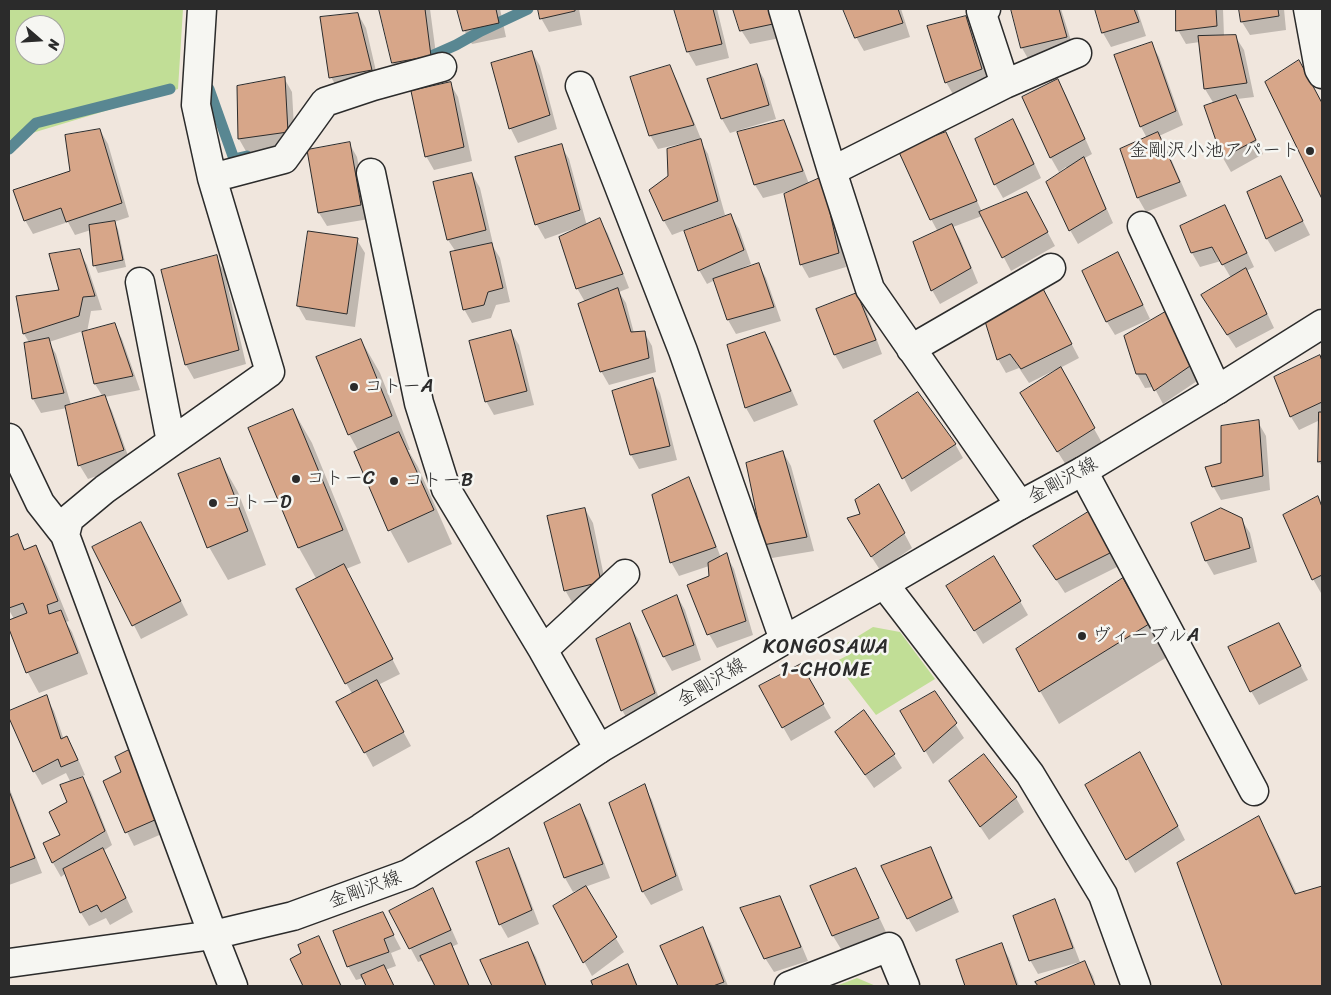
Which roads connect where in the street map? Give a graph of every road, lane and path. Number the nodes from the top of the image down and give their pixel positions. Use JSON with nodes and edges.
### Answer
{"nodes":[{"id":1,"x":202,"y":9,"type":"edge"},
{"id":2,"x":783,"y":9,"type":"edge"},
{"id":3,"x":986,"y":9,"type":"edge"},
{"id":4,"x":1314,"y":14,"type":"edge"},
{"id":5,"x":1077,"y":53,"type":"dead end"},
{"id":6,"x":442,"y":67,"type":"dead end"},
{"id":7,"x":1322,"y":74,"type":"edge"},
{"id":8,"x":1005,"y":84,"type":"junction"},
{"id":9,"x":580,"y":86,"type":"dead end"},
{"id":10,"x":832,"y":170,"type":"junction"},
{"id":11,"x":371,"y":173,"type":"dead end"},
{"id":12,"x":212,"y":178,"type":"junction"},
{"id":13,"x":1142,"y":226,"type":"dead end"},
{"id":14,"x":1051,"y":268,"type":"dead end"},
{"id":15,"x":140,"y":282,"type":"dead end"},
{"id":16,"x":1322,"y":324,"type":"edge"},
{"id":17,"x":911,"y":349,"type":"junction"},
{"id":18,"x":1217,"y":390,"type":"junction"},
{"id":19,"x":9,"y":438,"type":"edge"},
{"id":20,"x":171,"y":442,"type":"junction"},
{"id":21,"x":1083,"y":471,"type":"junction"},
{"id":22,"x":1020,"y":505,"type":"junction"},
{"id":23,"x":65,"y":535,"type":"junction"},
{"id":24,"x":625,"y":574,"type":"dead end"},
{"id":25,"x":884,"y":584,"type":"junction"},
{"id":26,"x":784,"y":640,"type":"junction"},
{"id":27,"x":543,"y":650,"type":"junction"},
{"id":28,"x":599,"y":749,"type":"junction"},
{"id":29,"x":1254,"y":791,"type":"dead end"},
{"id":30,"x":213,"y":935,"type":"junction"},
{"id":31,"x":9,"y":963,"type":"edge"},
{"id":32,"x":233,"y":986,"type":"edge"},
{"id":33,"x":789,"y":986,"type":"edge"},
{"id":34,"x":905,"y":986,"type":"edge"},
{"id":35,"x":1136,"y":986,"type":"edge"}],
"edges":[{"from":1,"to":12,"type":"street"},
{"from":2,"to":10,"type":"street"},
{"from":3,"to":8,"type":"street"},
{"from":4,"to":7,"type":"street"},
{"from":5,"to":8,"type":"street"},
{"from":6,"to":12,"type":"street"},
{"from":8,"to":10,"type":"street"},
{"from":9,"to":26,"type":"street"},
{"from":10,"to":17,"type":"street"},
{"from":11,"to":27,"type":"street"},
{"from":12,"to":20,"type":"street"},
{"from":13,"to":18,"type":"street"},
{"from":14,"to":17,"type":"street"},
{"from":15,"to":20,"type":"street"},
{"from":16,"to":18,"type":"street","name":"金剛沢線"},
{"from":17,"to":22,"type":"street"},
{"from":18,"to":21,"type":"street","name":"金剛沢線"},
{"from":19,"to":23,"type":"street"},
{"from":20,"to":23,"type":"street"},
{"from":21,"to":22,"type":"street","name":"金剛沢線"},
{"from":21,"to":29,"type":"street"},
{"from":22,"to":25,"type":"street","name":"金剛沢線"},
{"from":23,"to":30,"type":"street"},
{"from":24,"to":27,"type":"street"},
{"from":25,"to":26,"type":"street","name":"金剛沢線"},
{"from":25,"to":35,"type":"street"},
{"from":26,"to":28,"type":"street","name":"金剛沢線"},
{"from":27,"to":28,"type":"street"},
{"from":28,"to":30,"type":"street","name":"金剛沢線"},
{"from":30,"to":31,"type":"street","name":"金剛沢線"},
{"from":30,"to":32,"type":"street"},
{"from":33,"to":34,"type":"street"}]}
